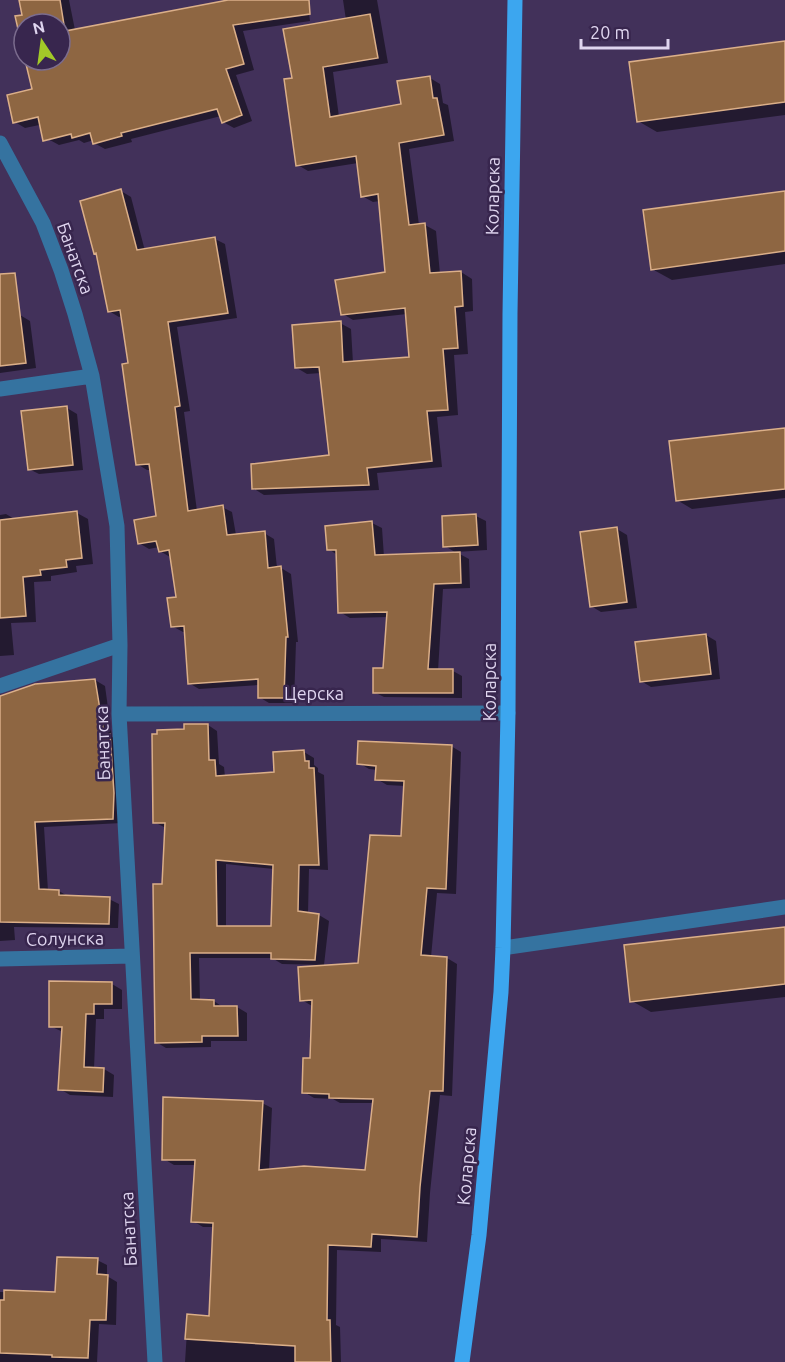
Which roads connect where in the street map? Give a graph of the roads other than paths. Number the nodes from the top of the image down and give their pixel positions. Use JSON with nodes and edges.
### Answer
{"nodes":[{"id":1,"x":515,"y":0,"type":"edge"},
{"id":2,"x":0,"y":143,"type":"edge"},
{"id":3,"x":92,"y":376,"type":"junction"},
{"id":4,"x":0,"y":389,"type":"edge"},
{"id":5,"x":120,"y":645,"type":"junction"},
{"id":6,"x":0,"y":686,"type":"edge"},
{"id":7,"x":508,"y":713,"type":"junction"},
{"id":8,"x":119,"y":714,"type":"junction"},
{"id":9,"x":785,"y":907,"type":"edge"},
{"id":10,"x":503,"y":948,"type":"junction"},
{"id":11,"x":132,"y":956,"type":"junction"},
{"id":12,"x":0,"y":958,"type":"edge"},
{"id":13,"x":155,"y":1362,"type":"edge"},
{"id":14,"x":462,"y":1362,"type":"edge"}],
"edges":[{"from":1,"to":7,"type":"main road","name":"Коларска"},
{"from":2,"to":3,"type":"street","name":"Банатска"},
{"from":3,"to":4,"type":"street"},
{"from":3,"to":5,"type":"street","name":"Банатска"},
{"from":5,"to":6,"type":"street"},
{"from":5,"to":8,"type":"street","name":"Банатска"},
{"from":7,"to":8,"type":"street","name":"Церска"},
{"from":7,"to":10,"type":"main road","name":"Коларска"},
{"from":8,"to":11,"type":"street","name":"Банатска"},
{"from":9,"to":10,"type":"street"},
{"from":10,"to":14,"type":"main road","name":"Коларска"},
{"from":11,"to":12,"type":"street","name":"Солунска"},
{"from":11,"to":13,"type":"street","name":"Банатска"}]}
